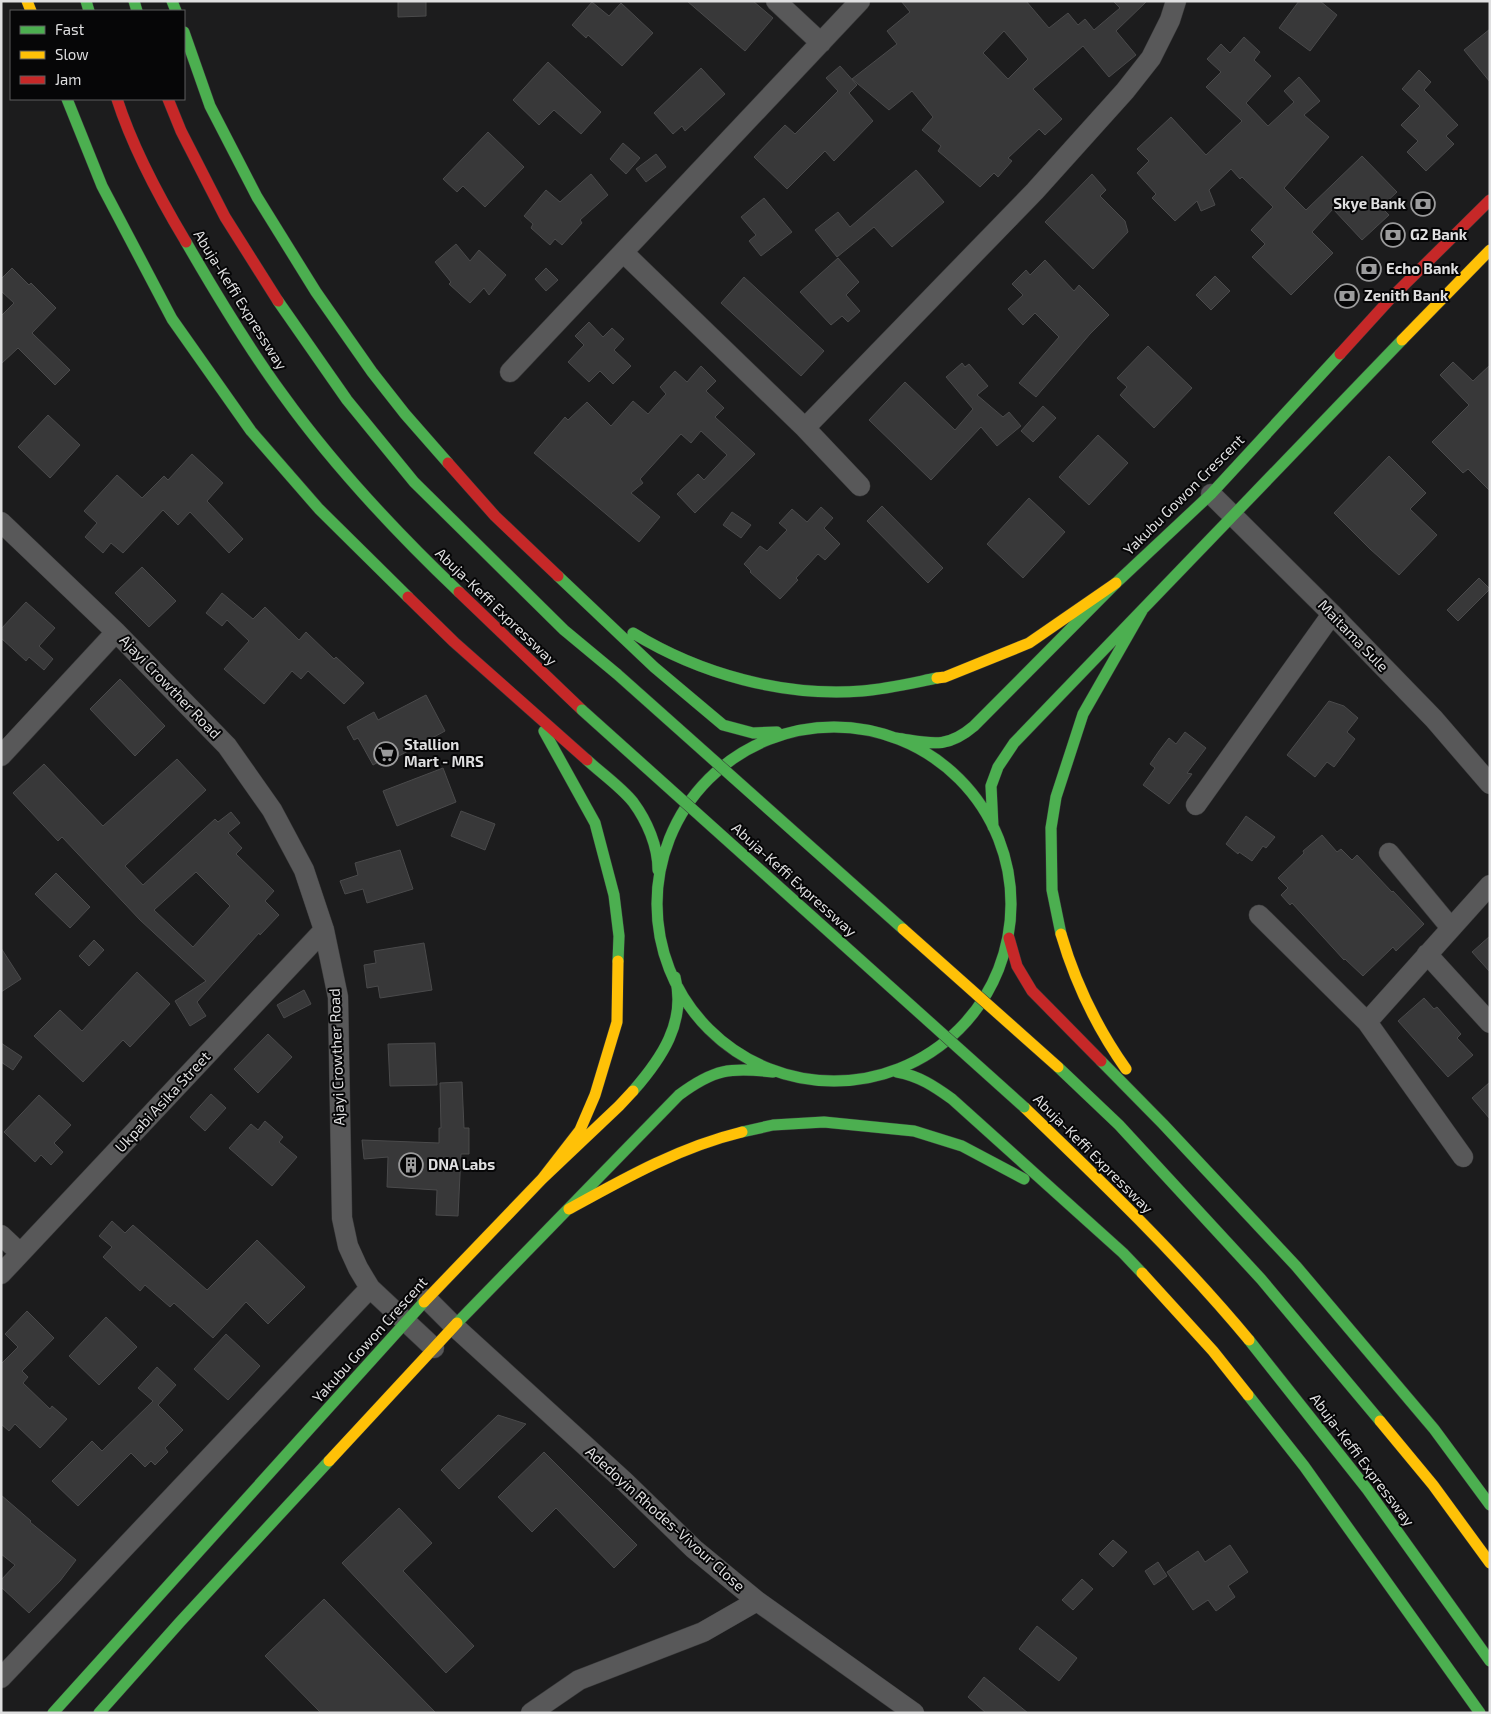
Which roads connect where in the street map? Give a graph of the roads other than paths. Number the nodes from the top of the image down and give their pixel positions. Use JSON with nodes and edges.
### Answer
{"nodes":[{"id":1,"x":776,"y":1,"type":"edge"},
{"id":2,"x":860,"y":1,"type":"edge"},
{"id":3,"x":1176,"y":1,"type":"edge"},
{"id":4,"x":185,"y":35,"type":"edge"},
{"id":5,"x":822,"y":43,"type":"junction"},
{"id":6,"x":67,"y":100,"type":"edge"},
{"id":7,"x":116,"y":100,"type":"edge"},
{"id":8,"x":168,"y":100,"type":"edge"},
{"id":9,"x":1490,"y":200,"type":"edge"},
{"id":10,"x":1490,"y":250,"type":"edge"},
{"id":11,"x":624,"y":253,"type":"junction"},
{"id":12,"x":510,"y":372,"type":"dead end"},
{"id":13,"x":805,"y":428,"type":"junction"},
{"id":14,"x":860,"y":486,"type":"dead end"},
{"id":15,"x":1211,"y":494,"type":"junction"},
{"id":16,"x":1232,"y":515,"type":"junction"},
{"id":17,"x":1,"y":522,"type":"edge"},
{"id":18,"x":1116,"y":583,"type":"junction"},
{"id":19,"x":588,"y":604,"type":"junction"},
{"id":20,"x":1143,"y":609,"type":"junction"},
{"id":21,"x":1332,"y":614,"type":"junction"},
{"id":22,"x":116,"y":632,"type":"junction"},
{"id":23,"x":534,"y":712,"type":"junction"},
{"id":24,"x":789,"y":732,"type":"junction"},
{"id":25,"x":896,"y":738,"type":"junction"},
{"id":26,"x":1,"y":756,"type":"edge"},
{"id":27,"x":1490,"y":784,"type":"edge"},
{"id":28,"x":1196,"y":805,"type":"dead end"},
{"id":29,"x":994,"y":827,"type":"junction"},
{"id":30,"x":1388,"y":853,"type":"dead end"},
{"id":31,"x":657,"y":885,"type":"junction"},
{"id":32,"x":1490,"y":885,"type":"edge"},
{"id":33,"x":1260,"y":915,"type":"dead end"},
{"id":34,"x":1451,"y":928,"type":"junction"},
{"id":35,"x":324,"y":930,"type":"junction"},
{"id":36,"x":1009,"y":937,"type":"junction"},
{"id":37,"x":1427,"y":954,"type":"junction"},
{"id":38,"x":675,"y":976,"type":"junction"},
{"id":39,"x":1367,"y":1022,"type":"junction"},
{"id":40,"x":1490,"y":1023,"type":"edge"},
{"id":41,"x":773,"y":1072,"type":"junction"},
{"id":42,"x":897,"y":1072,"type":"junction"},
{"id":43,"x":1163,"y":1124,"type":"junction"},
{"id":44,"x":1463,"y":1157,"type":"dead end"},
{"id":45,"x":542,"y":1179,"type":"junction"},
{"id":46,"x":569,"y":1210,"type":"junction"},
{"id":47,"x":1,"y":1235,"type":"edge"},
{"id":48,"x":1123,"y":1252,"type":"junction"},
{"id":49,"x":20,"y":1253,"type":"junction"},
{"id":50,"x":1,"y":1274,"type":"edge"},
{"id":51,"x":370,"y":1288,"type":"junction"},
{"id":52,"x":427,"y":1299,"type":"junction"},
{"id":53,"x":406,"y":1321,"type":"junction"},
{"id":54,"x":454,"y":1326,"type":"junction"},
{"id":55,"x":434,"y":1348,"type":"junction"},
{"id":56,"x":1490,"y":1505,"type":"edge"},
{"id":57,"x":1490,"y":1563,"type":"edge"},
{"id":58,"x":757,"y":1601,"type":"junction"},
{"id":59,"x":1490,"y":1661,"type":"edge"},
{"id":60,"x":1,"y":1678,"type":"edge"},
{"id":61,"x":53,"y":1713,"type":"edge"},
{"id":62,"x":99,"y":1713,"type":"edge"},
{"id":63,"x":531,"y":1713,"type":"edge"},
{"id":64,"x":914,"y":1713,"type":"edge"},
{"id":65,"x":1480,"y":1713,"type":"edge"}],
"edges":[{"from":1,"to":5,"type":"street"},
{"from":2,"to":5,"type":"street"},
{"from":3,"to":13,"type":"street"},
{"from":4,"to":19,"type":"main road"},
{"from":5,"to":11,"type":"street"},
{"from":6,"to":23,"type":"main road"},
{"from":7,"to":59,"type":"main road","name":"Abuja-Keffi Expressway","bridge":true},
{"from":8,"to":57,"type":"main road","name":"Abuja-Keffi Expressway","bridge":true},
{"from":9,"to":15,"type":"main road","name":"Yakubu Gowon Crescent"},
{"from":10,"to":16,"type":"main road"},
{"from":11,"to":12,"type":"street"},
{"from":11,"to":13,"type":"street"},
{"from":13,"to":14,"type":"street"},
{"from":15,"to":16,"type":"street","name":"Maitama Sule"},
{"from":15,"to":18,"type":"main road","name":"Yakubu Gowon Crescent"},
{"from":16,"to":20,"type":"main road"},
{"from":16,"to":21,"type":"street","name":"Maitama Sule"},
{"from":17,"to":22,"type":"street","name":"Ajayi Crowther Road"},
{"from":18,"to":19,"type":"main road"},
{"from":18,"to":25,"type":"main road","name":"Yakubu Gowon Crescent"},
{"from":19,"to":24,"type":"main road"},
{"from":20,"to":29,"type":"main road"},
{"from":20,"to":43,"type":"main road"},
{"from":21,"to":27,"type":"street","name":"Maitama Sule"},
{"from":21,"to":28,"type":"street"},
{"from":22,"to":26,"type":"street"},
{"from":22,"to":35,"type":"street","name":"Ajayi Crowther Road"},
{"from":23,"to":31,"type":"main road"},
{"from":23,"to":45,"type":"main road"},
{"from":24,"to":25,"type":"main road"},
{"from":24,"to":31,"type":"main road"},
{"from":25,"to":29,"type":"main road"},
{"from":29,"to":36,"type":"main road"},
{"from":30,"to":34,"type":"street"},
{"from":31,"to":38,"type":"main road"},
{"from":32,"to":34,"type":"street"},
{"from":33,"to":39,"type":"street"},
{"from":34,"to":37,"type":"street"},
{"from":35,"to":49,"type":"street","name":"Ukpabi Asika Street"},
{"from":35,"to":51,"type":"street","name":"Ajayi Crowther Road"},
{"from":36,"to":42,"type":"main road"},
{"from":36,"to":43,"type":"main road"},
{"from":37,"to":39,"type":"street"},
{"from":37,"to":40,"type":"street"},
{"from":38,"to":41,"type":"main road"},
{"from":38,"to":45,"type":"main road","name":"Yakubu Gowon Crescent"},
{"from":39,"to":44,"type":"street"},
{"from":41,"to":42,"type":"main road"},
{"from":41,"to":46,"type":"main road"},
{"from":42,"to":48,"type":"main road"},
{"from":43,"to":56,"type":"main road"},
{"from":45,"to":52,"type":"main road","name":"Yakubu Gowon Crescent"},
{"from":46,"to":48,"type":"main road"},
{"from":46,"to":54,"type":"main road"},
{"from":47,"to":49,"type":"street"},
{"from":48,"to":65,"type":"main road"},
{"from":49,"to":50,"type":"street","name":"Ukpabi Asika Street"},
{"from":51,"to":53,"type":"street","name":"Ajayi Crowther Road"},
{"from":51,"to":60,"type":"street"},
{"from":52,"to":53,"type":"main road","name":"Yakubu Gowon Crescent"},
{"from":52,"to":54,"type":"street","name":"Adedoyin Rhodes-Vivour Close"},
{"from":53,"to":55,"type":"street","name":"Ajayi Crowther Road"},
{"from":53,"to":61,"type":"main road","name":"Yakubu Gowon Crescent"},
{"from":54,"to":55,"type":"main road"},
{"from":54,"to":58,"type":"street","name":"Adedoyin Rhodes-Vivour Close"},
{"from":55,"to":62,"type":"main road"},
{"from":58,"to":63,"type":"street"},
{"from":58,"to":64,"type":"street","name":"Adedoyin Rhodes-Vivour Close"}]}
